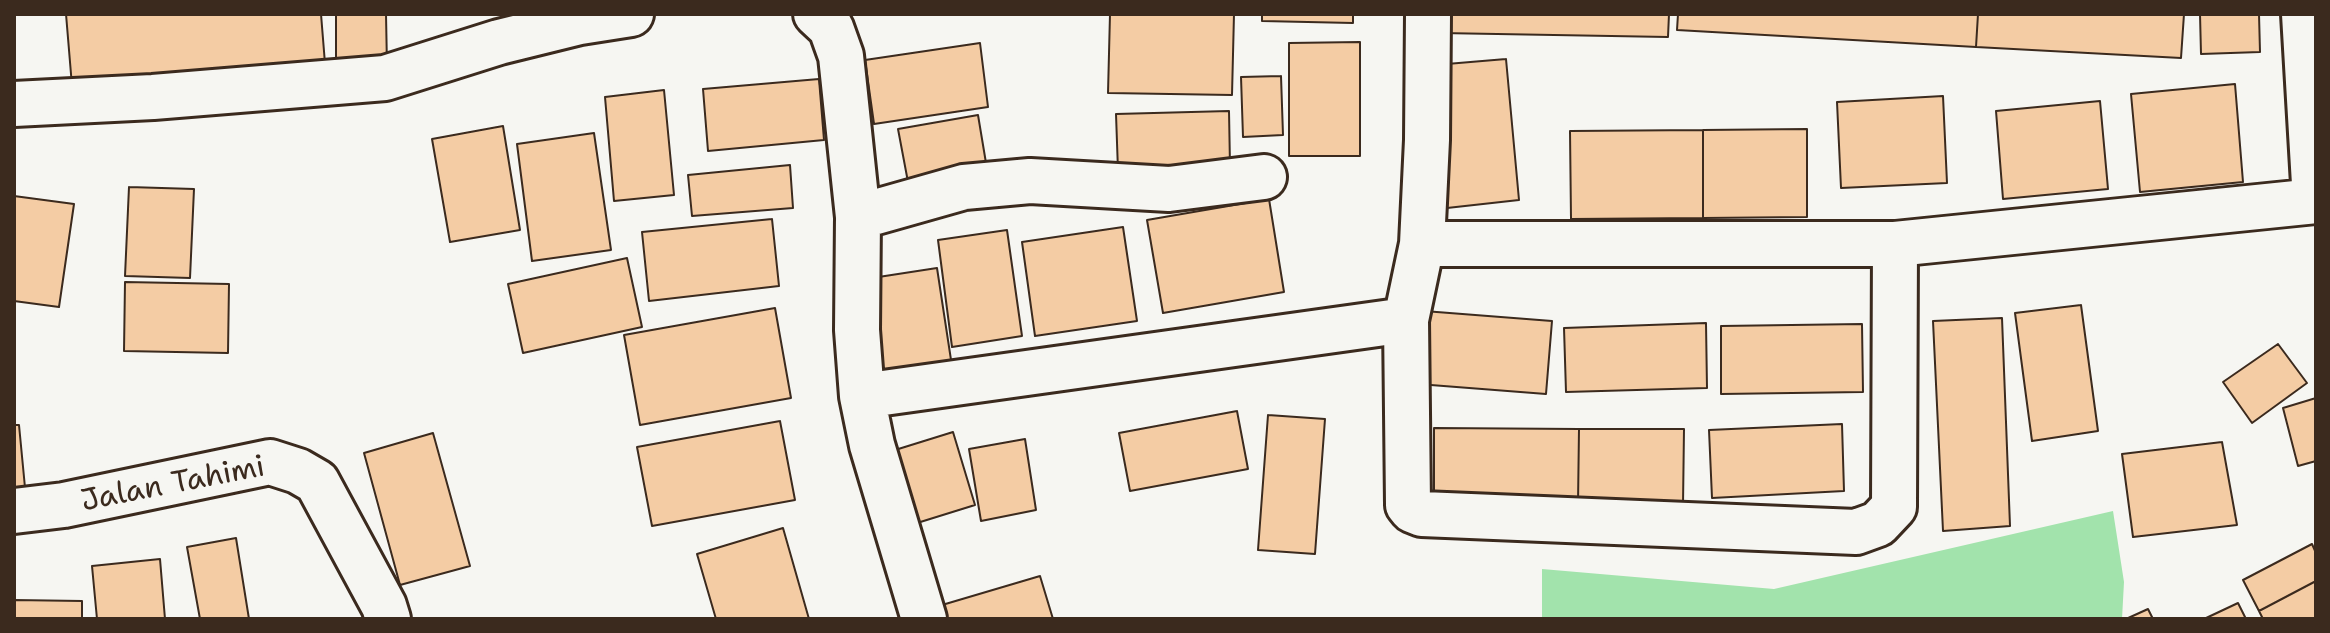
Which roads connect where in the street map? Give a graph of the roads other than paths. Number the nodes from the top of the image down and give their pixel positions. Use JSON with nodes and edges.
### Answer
{"nodes":[{"id":1,"x":631,"y":14,"type":"edge"},
{"id":2,"x":816,"y":14,"type":"edge"},
{"id":3,"x":1428,"y":14,"type":"edge"},
{"id":4,"x":2304,"y":14,"type":"edge"},
{"id":5,"x":14,"y":104,"type":"edge"},
{"id":6,"x":1264,"y":177,"type":"dead end"},
{"id":7,"x":2315,"y":201,"type":"edge"},
{"id":8,"x":858,"y":217,"type":"junction"},
{"id":9,"x":1422,"y":244,"type":"junction"},
{"id":10,"x":1895,"y":244,"type":"junction"},
{"id":11,"x":1406,"y":320,"type":"junction"},
{"id":12,"x":862,"y":396,"type":"junction"},
{"id":13,"x":14,"y":511,"type":"edge"},
{"id":14,"x":388,"y":619,"type":"edge"},
{"id":15,"x":924,"y":619,"type":"edge"}],
"edges":[{"from":1,"to":5,"type":"street"},
{"from":2,"to":8,"type":"street"},
{"from":3,"to":9,"type":"street"},
{"from":4,"to":7,"type":"street"},
{"from":6,"to":8,"type":"street"},
{"from":7,"to":10,"type":"street"},
{"from":8,"to":12,"type":"street"},
{"from":9,"to":10,"type":"street"},
{"from":9,"to":11,"type":"street"},
{"from":10,"to":11,"type":"street"},
{"from":11,"to":12,"type":"street"},
{"from":12,"to":15,"type":"street"},
{"from":13,"to":14,"type":"street","name":"Jalan Tahimi"}]}
